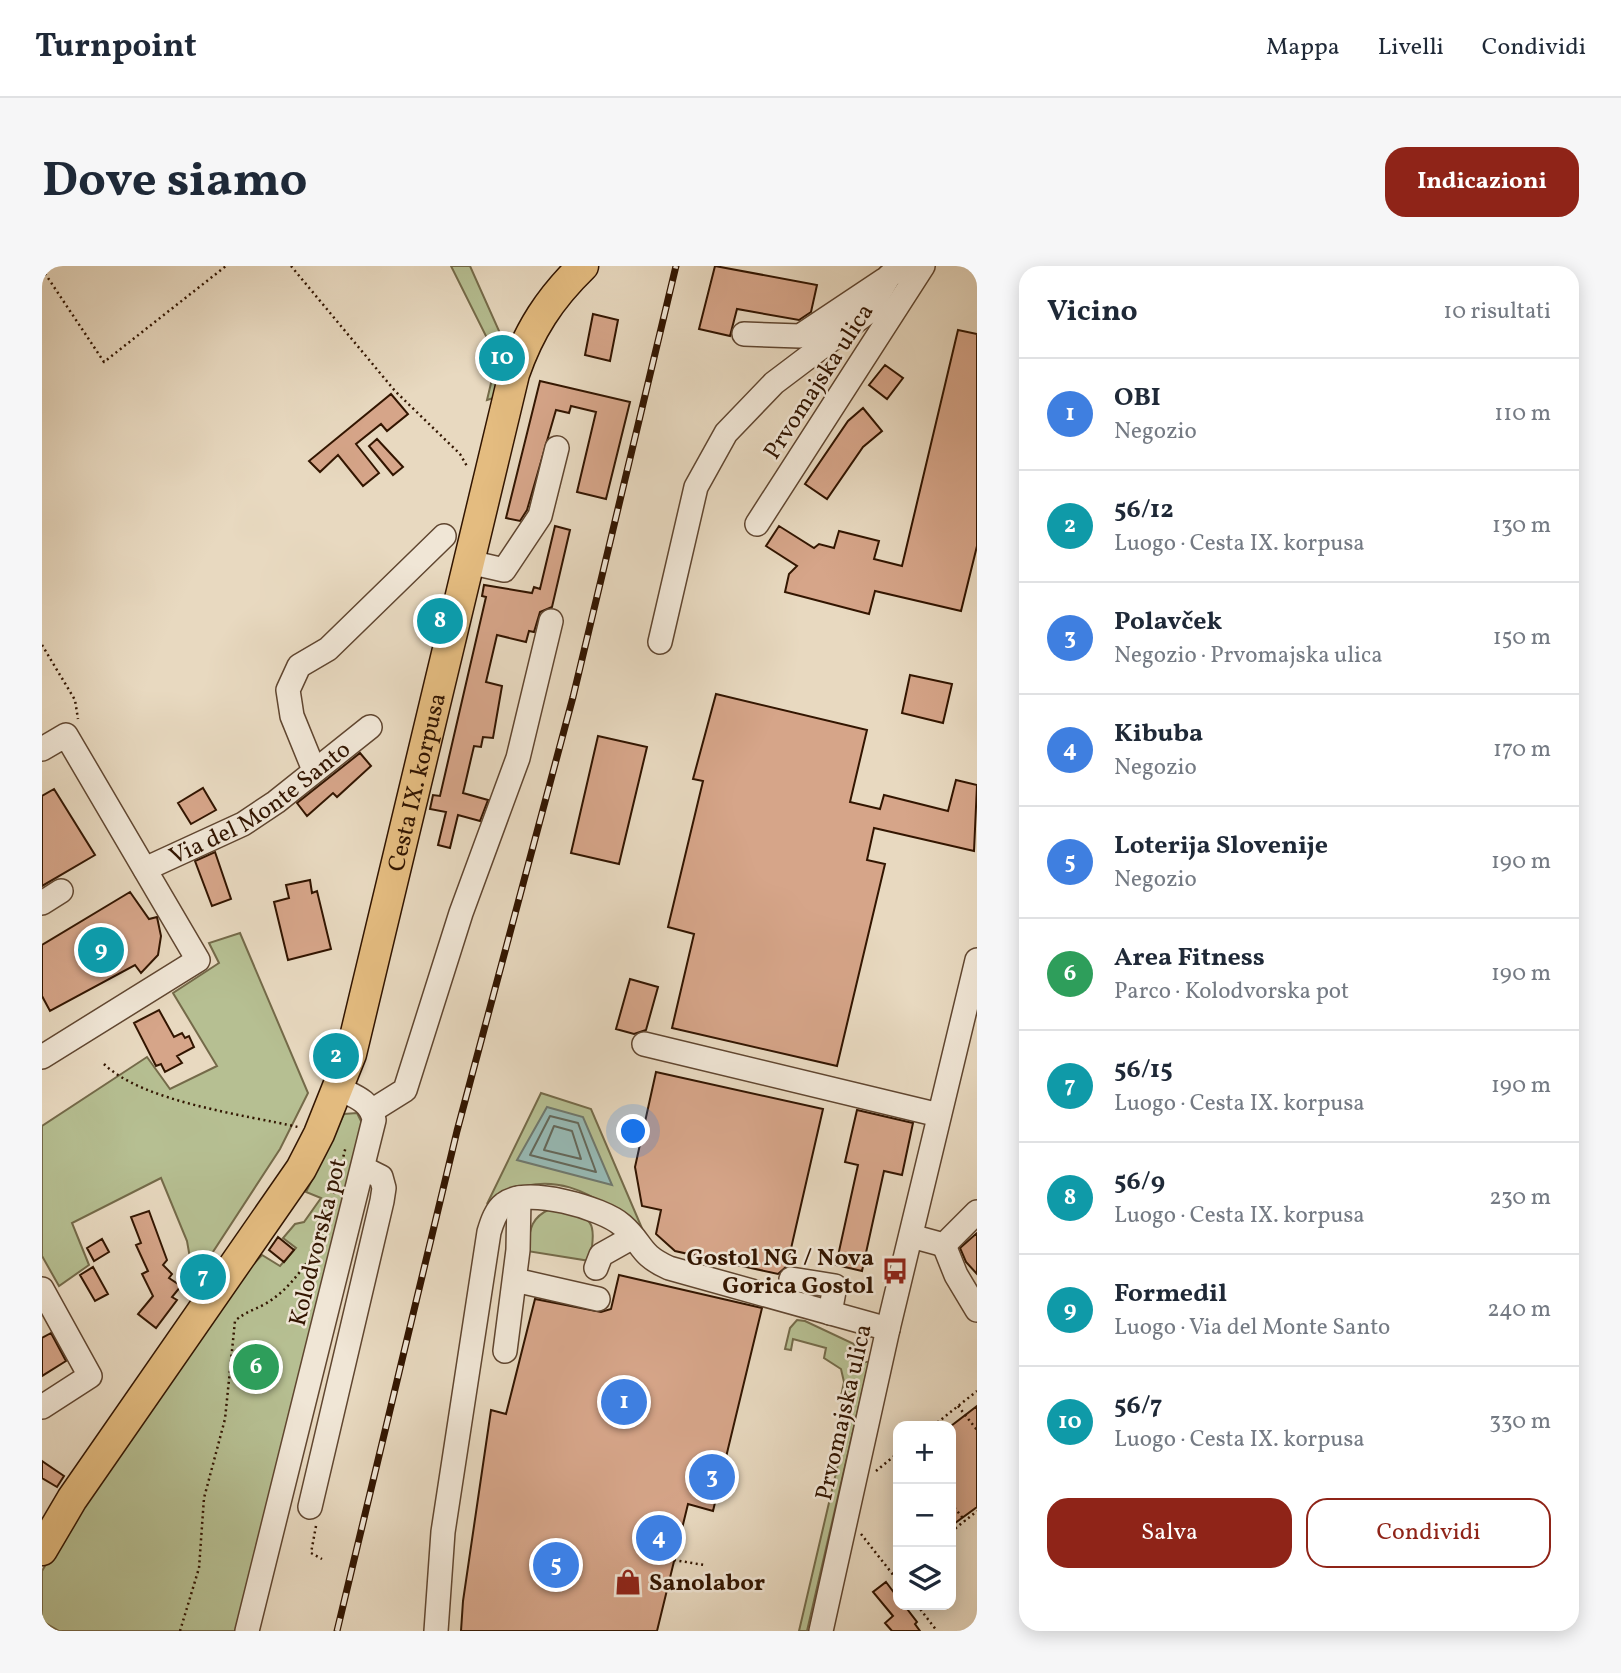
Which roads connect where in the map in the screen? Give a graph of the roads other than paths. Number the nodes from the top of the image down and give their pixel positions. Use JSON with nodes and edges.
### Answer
{"nodes":[{"id":1,"x":583,"y":266,"type":"edge"},
{"id":2,"x":923,"y":266,"type":"edge"},
{"id":3,"x":897,"y":271,"type":"edge"},
{"id":4,"x":744,"y":334,"type":"dead end"},
{"id":5,"x":557,"y":448,"type":"dead end"},
{"id":6,"x":757,"y":524,"type":"dead end"},
{"id":7,"x":444,"y":536,"type":"dead end"},
{"id":8,"x":469,"y":562,"type":"junction"},
{"id":9,"x":551,"y":621,"type":"dead end"},
{"id":10,"x":660,"y":642,"type":"dead end"},
{"id":11,"x":370,"y":727,"type":"dead end"},
{"id":12,"x":42,"y":749,"type":"edge"},
{"id":13,"x":314,"y":770,"type":"junction"},
{"id":14,"x":145,"y":869,"type":"junction"},
{"id":15,"x":977,"y":960,"type":"edge"},
{"id":16,"x":644,"y":1044,"type":"dead end"},
{"id":17,"x":42,"y":1057,"type":"edge"},
{"id":18,"x":338,"y":1088,"type":"junction"},
{"id":19,"x":373,"y":1110,"type":"junction"},
{"id":20,"x":939,"y":1115,"type":"junction"},
{"id":21,"x":363,"y":1168,"type":"junction"},
{"id":22,"x":519,"y":1198,"type":"junction"},
{"id":23,"x":977,"y":1212,"type":"edge"},
{"id":24,"x":911,"y":1236,"type":"junction"},
{"id":25,"x":633,"y":1237,"type":"junction"},
{"id":26,"x":944,"y":1245,"type":"junction"},
{"id":27,"x":596,"y":1268,"type":"dead end"},
{"id":28,"x":791,"y":1279,"type":"dead end"},
{"id":29,"x":514,"y":1280,"type":"junction"},
{"id":30,"x":42,"y":1289,"type":"edge"},
{"id":31,"x":598,"y":1299,"type":"dead end"},
{"id":32,"x":977,"y":1310,"type":"edge"},
{"id":33,"x":830,"y":1313,"type":"junction"},
{"id":34,"x":888,"y":1329,"type":"junction"},
{"id":35,"x":505,"y":1351,"type":"dead end"},
{"id":36,"x":42,"y":1407,"type":"edge"},
{"id":37,"x":310,"y":1507,"type":"road end"},
{"id":38,"x":42,"y":1550,"type":"edge"},
{"id":39,"x":247,"y":1631,"type":"edge"},
{"id":40,"x":436,"y":1631,"type":"edge"},
{"id":41,"x":821,"y":1631,"type":"edge"}],
"edges":[{"from":1,"to":8,"type":"main road","name":"Cesta IX. korpusa"},
{"from":2,"to":6,"type":"street","name":"Prvomajska ulica"},
{"from":3,"to":4,"type":"street"},
{"from":3,"to":10,"type":"street"},
{"from":5,"to":8,"type":"street"},
{"from":7,"to":13,"type":"street"},
{"from":8,"to":18,"type":"main road","name":"Cesta IX. korpusa"},
{"from":9,"to":19,"type":"street"},
{"from":11,"to":13,"type":"street","name":"Via del Monte Santo"},
{"from":12,"to":14,"type":"street","name":"Via del Monte Santo"},
{"from":13,"to":14,"type":"street","name":"Via del Monte Santo"},
{"from":14,"to":17,"type":"street","name":"Via del Monte Santo"},
{"from":15,"to":20,"type":"street","name":"Prvomajska ulica"},
{"from":16,"to":20,"type":"street"},
{"from":18,"to":19,"type":"street"},
{"from":18,"to":38,"type":"main road","name":"Cesta IX. korpusa"},
{"from":19,"to":21,"type":"street","name":"Kolodvorska pot"},
{"from":20,"to":24,"type":"street","name":"Prvomajska ulica"},
{"from":21,"to":37,"type":"street"},
{"from":21,"to":39,"type":"street","name":"Kolodvorska pot"},
{"from":22,"to":25,"type":"street"},
{"from":22,"to":29,"type":"street"},
{"from":22,"to":40,"type":"street"},
{"from":23,"to":26,"type":"street"},
{"from":24,"to":26,"type":"street"},
{"from":24,"to":34,"type":"street","name":"Prvomajska ulica"},
{"from":25,"to":27,"type":"street"},
{"from":25,"to":33,"type":"street"},
{"from":26,"to":32,"type":"street"},
{"from":28,"to":33,"type":"street"},
{"from":29,"to":31,"type":"street"},
{"from":29,"to":35,"type":"street"},
{"from":30,"to":36,"type":"street"},
{"from":33,"to":34,"type":"street"},
{"from":34,"to":41,"type":"street","name":"Prvomajska ulica"}]}
